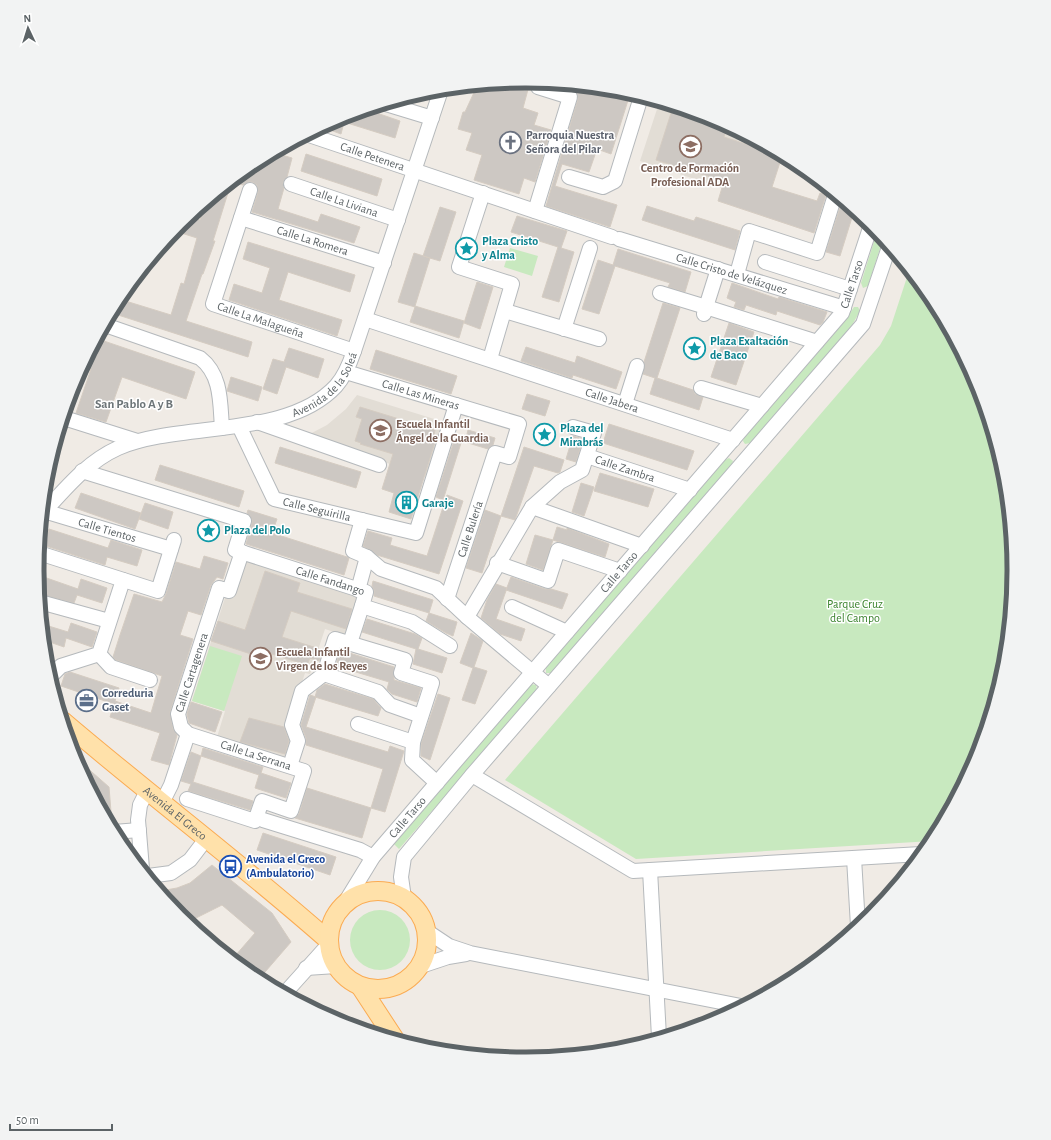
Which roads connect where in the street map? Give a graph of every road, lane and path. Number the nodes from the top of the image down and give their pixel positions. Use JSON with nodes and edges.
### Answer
{"nodes":[{"id":1,"x":545,"y":89,"type":"edge"},
{"id":2,"x":439,"y":97,"type":"edge"},
{"id":3,"x":638,"y":102,"type":"edge"},
{"id":4,"x":395,"y":107,"type":"edge"},
{"id":5,"x":432,"y":118,"type":"junction"},
{"id":6,"x":315,"y":137,"type":"edge"},
{"id":7,"x":414,"y":170,"type":"junction"},
{"id":8,"x":569,"y":177,"type":"dead end"},
{"id":9,"x":291,"y":184,"type":"dead end"},
{"id":10,"x":250,"y":190,"type":"dead end"},
{"id":11,"x":483,"y":193,"type":"junction"},
{"id":12,"x":833,"y":200,"type":"edge"},
{"id":13,"x":534,"y":211,"type":"junction"},
{"id":14,"x":241,"y":218,"type":"junction"},
{"id":15,"x":398,"y":220,"type":"junction"},
{"id":16,"x":869,"y":233,"type":"edge"},
{"id":17,"x":593,"y":241,"type":"junction"},
{"id":18,"x":887,"y":252,"type":"edge"},
{"id":19,"x":765,"y":262,"type":"dead end"},
{"id":20,"x":384,"y":263,"type":"junction"},
{"id":21,"x":718,"y":269,"type":"junction"},
{"id":22,"x":737,"y":274,"type":"junction"},
{"id":23,"x":850,"y":289,"type":"junction"},
{"id":24,"x":660,"y":293,"type":"dead end"},
{"id":25,"x":844,"y":308,"type":"junction"},
{"id":26,"x":705,"y":310,"type":"junction"},
{"id":27,"x":505,"y":311,"type":"junction"},
{"id":28,"x":365,"y":320,"type":"junction"},
{"id":29,"x":110,"y":327,"type":"edge"},
{"id":30,"x":564,"y":329,"type":"junction"},
{"id":31,"x":599,"y":339,"type":"dead end"},
{"id":32,"x":818,"y":342,"type":"junction"},
{"id":33,"x":354,"y":351,"type":"junction"},
{"id":34,"x":490,"y":359,"type":"junction"},
{"id":35,"x":637,"y":366,"type":"dead end"},
{"id":36,"x":346,"y":372,"type":"junction"},
{"id":37,"x":701,"y":388,"type":"dead end"},
{"id":38,"x":625,"y":404,"type":"junction"},
{"id":39,"x":456,"y":405,"type":"junction"},
{"id":40,"x":762,"y":406,"type":"junction"},
{"id":41,"x":69,"y":419,"type":"edge"},
{"id":42,"x":257,"y":422,"type":"junction"},
{"id":43,"x":239,"y":426,"type":"junction"},
{"id":44,"x":573,"y":427,"type":"dead end"},
{"id":45,"x":222,"y":428,"type":"junction"},
{"id":46,"x":733,"y":440,"type":"junction"},
{"id":47,"x":137,"y":442,"type":"junction"},
{"id":48,"x":587,"y":456,"type":"junction"},
{"id":49,"x":493,"y":459,"type":"joint"},
{"id":50,"x":379,"y":465,"type":"dead end"},
{"id":51,"x":82,"y":471,"type":"junction"},
{"id":52,"x":690,"y":490,"type":"junction"},
{"id":53,"x":48,"y":507,"type":"edge"},
{"id":54,"x":532,"y":507,"type":"junction"},
{"id":55,"x":47,"y":513,"type":"edge"},
{"id":56,"x":362,"y":520,"type":"junction"},
{"id":57,"x":642,"y":546,"type":"junction"},
{"id":58,"x":238,"y":551,"type":"junction"},
{"id":59,"x":45,"y":554,"type":"edge"},
{"id":60,"x":367,"y":557,"type":"junction"},
{"id":61,"x":497,"y":563,"type":"junction"},
{"id":62,"x":620,"y":571,"type":"junction"},
{"id":63,"x":123,"y":580,"type":"junction"},
{"id":64,"x":358,"y":590,"type":"junction"},
{"id":65,"x":447,"y":599,"type":"junction"},
{"id":66,"x":45,"y":603,"type":"edge"},
{"id":67,"x":362,"y":606,"type":"junction"},
{"id":68,"x":512,"y":607,"type":"dead end"},
{"id":69,"x":467,"y":617,"type":"junction"},
{"id":70,"x":109,"y":621,"type":"junction"},
{"id":71,"x":567,"y":632,"type":"junction"},
{"id":72,"x":350,"y":644,"type":"junction"},
{"id":73,"x":450,"y":646,"type":"dead end"},
{"id":74,"x":98,"y":654,"type":"junction"},
{"id":75,"x":55,"y":672,"type":"edge"},
{"id":76,"x":532,"y":672,"type":"junction"},
{"id":77,"x":324,"y":674,"type":"junction"},
{"id":78,"x":150,"y":680,"type":"dead end"},
{"id":79,"x":549,"y":686,"type":"junction"},
{"id":80,"x":421,"y":716,"type":"junction"},
{"id":81,"x":358,"y":724,"type":"dead end"},
{"id":82,"x":72,"y":732,"type":"edge"},
{"id":83,"x":188,"y":734,"type":"junction"},
{"id":84,"x":413,"y":742,"type":"junction"},
{"id":85,"x":290,"y":766,"type":"junction"},
{"id":86,"x":472,"y":775,"type":"junction"},
{"id":87,"x":436,"y":783,"type":"junction"},
{"id":88,"x":147,"y":791,"type":"junction"},
{"id":89,"x":187,"y":799,"type":"dead end"},
{"id":90,"x":162,"y":804,"type":"junction"},
{"id":91,"x":264,"y":820,"type":"dead end"},
{"id":92,"x":139,"y":830,"type":"junction"},
{"id":93,"x":121,"y":831,"type":"edge"},
{"id":94,"x":206,"y":839,"type":"junction"},
{"id":95,"x":913,"y":854,"type":"edge"},
{"id":96,"x":373,"y":857,"type":"junction"},
{"id":97,"x":854,"y":858,"type":"junction"},
{"id":98,"x":141,"y":859,"type":"edge"},
{"id":99,"x":650,"y":870,"type":"junction"},
{"id":100,"x":154,"y":875,"type":"edge"},
{"id":101,"x":404,"y":898,"type":"junction"},
{"id":102,"x":287,"y":904,"type":"junction"},
{"id":103,"x":339,"y":911,"type":"junction"},
{"id":104,"x":858,"y":918,"type":"edge"},
{"id":105,"x":428,"y":932,"type":"junction"},
{"id":106,"x":329,"y":942,"type":"junction"},
{"id":107,"x":470,"y":953,"type":"junction"},
{"id":108,"x":336,"y":966,"type":"junction"},
{"id":109,"x":421,"y":966,"type":"junction"},
{"id":110,"x":306,"y":968,"type":"junction"},
{"id":111,"x":360,"y":986,"type":"junction"},
{"id":112,"x":394,"y":987,"type":"junction"},
{"id":113,"x":288,"y":989,"type":"edge"},
{"id":114,"x":656,"y":989,"type":"junction"},
{"id":115,"x":733,"y":1004,"type":"edge"},
{"id":116,"x":390,"y":1032,"type":"edge"},
{"id":117,"x":391,"y":1032,"type":"edge"},
{"id":118,"x":659,"y":1032,"type":"edge"}],
"edges":[{"from":1,"to":13,"type":"street"},
{"from":2,"to":5,"type":"street","name":"Avenida de la Soleá"},
{"from":3,"to":8,"type":"street"},
{"from":4,"to":5,"type":"street"},
{"from":5,"to":7,"type":"street","name":"Avenida de la Soleá"},
{"from":6,"to":7,"type":"street","name":"Calle Petenera"},
{"from":7,"to":11,"type":"street","name":"Calle Cristo de Velázquez"},
{"from":7,"to":15,"type":"street","name":"Avenida de la Soleá"},
{"from":9,"to":15,"type":"street","name":"Calle La Liviana"},
{"from":10,"to":14,"type":"street","name":"Calle La Malagueña"},
{"from":11,"to":13,"type":"street","name":"Calle Cristo de Velázquez"},
{"from":11,"to":27,"type":"street"},
{"from":12,"to":22,"type":"street"},
{"from":13,"to":17,"type":"street","name":"Calle Cristo de Velázquez"},
{"from":14,"to":20,"type":"street","name":"Calle La Romera"},
{"from":14,"to":33,"type":"street","name":"Calle La Malagueña"},
{"from":15,"to":20,"type":"street","name":"Avenida de la Soleá"},
{"from":16,"to":23,"type":"street","name":"Calle Tarso"},
{"from":17,"to":21,"type":"street","name":"Calle Cristo de Velázquez"},
{"from":17,"to":30,"type":"street"},
{"from":18,"to":79,"type":"street","name":"Calle Tarso"},
{"from":19,"to":23,"type":"street"},
{"from":20,"to":28,"type":"street","name":"Avenida de la Soleá"},
{"from":21,"to":22,"type":"street","name":"Calle Cristo de Velázquez"},
{"from":21,"to":26,"type":"street"},
{"from":22,"to":25,"type":"street","name":"Calle Cristo de Velázquez"},
{"from":23,"to":25,"type":"street","name":"Calle Tarso"},
{"from":24,"to":26,"type":"street"},
{"from":25,"to":32,"type":"street","name":"Calle Tarso"},
{"from":26,"to":32,"type":"street"},
{"from":27,"to":30,"type":"street"},
{"from":27,"to":34,"type":"street"},
{"from":28,"to":33,"type":"street","name":"Avenida de la Soleá"},
{"from":28,"to":34,"type":"street","name":"Calle Jabera"},
{"from":29,"to":45,"type":"street"},
{"from":30,"to":31,"type":"street"},
{"from":32,"to":40,"type":"street","name":"Calle Tarso"},
{"from":33,"to":36,"type":"street","name":"Avenida de la Soleá"},
{"from":34,"to":38,"type":"street","name":"Calle Jabera"},
{"from":35,"to":38,"type":"street"},
{"from":36,"to":39,"type":"street","name":"Calle Las Mineras"},
{"from":36,"to":42,"type":"street","name":"Avenida de la Soleá"},
{"from":37,"to":40,"type":"street"},
{"from":38,"to":46,"type":"street","name":"Calle Jabera"},
{"from":39,"to":49,"type":"street","name":"Calle Las Mineras"},
{"from":39,"to":56,"type":"street","name":"Calle Seguirilla"},
{"from":40,"to":46,"type":"street","name":"Calle Tarso"},
{"from":41,"to":47,"type":"street"},
{"from":42,"to":43,"type":"street","name":"Avenida de la Soleá"},
{"from":42,"to":50,"type":"street"},
{"from":43,"to":45,"type":"street","name":"Avenida de la Soleá"},
{"from":43,"to":56,"type":"street","name":"Calle Seguirilla"},
{"from":44,"to":48,"type":"street"},
{"from":45,"to":47,"type":"street","name":"Avenida de la Soleá"},
{"from":46,"to":52,"type":"street","name":"Calle Tarso"},
{"from":47,"to":51,"type":"street","name":"Avenida de la Soleá"},
{"from":48,"to":52,"type":"street","name":"Calle Zambra"},
{"from":48,"to":54,"type":"street","name":"Calle Zambra"},
{"from":49,"to":65,"type":"street","name":"Calle Bulería"},
{"from":51,"to":53,"type":"street","name":"Avenida de la Soleá"},
{"from":51,"to":58,"type":"street","name":"Calle Cartagenera"},
{"from":52,"to":57,"type":"street","name":"Calle Tarso"},
{"from":54,"to":57,"type":"street"},
{"from":54,"to":61,"type":"street","name":"Calle Zambra"},
{"from":55,"to":63,"type":"street","name":"Calle Tientos"},
{"from":56,"to":60,"type":"street"},
{"from":57,"to":62,"type":"street","name":"Calle Tarso"},
{"from":58,"to":64,"type":"street","name":"Calle Fandango"},
{"from":58,"to":83,"type":"street","name":"Calle Cartagenera"},
{"from":59,"to":63,"type":"street"},
{"from":60,"to":64,"type":"street"},
{"from":60,"to":65,"type":"street"},
{"from":61,"to":62,"type":"street"},
{"from":61,"to":69,"type":"street","name":"Calle Zambra"},
{"from":62,"to":71,"type":"street","name":"Calle Tarso"},
{"from":63,"to":70,"type":"street"},
{"from":64,"to":67,"type":"street","name":"Calle Fandango"},
{"from":65,"to":69,"type":"street"},
{"from":66,"to":70,"type":"street"},
{"from":67,"to":72,"type":"street"},
{"from":67,"to":73,"type":"street","name":"Calle Fandango"},
{"from":68,"to":71,"type":"street"},
{"from":69,"to":76,"type":"street"},
{"from":70,"to":74,"type":"street"},
{"from":71,"to":76,"type":"street","name":"Calle Tarso"},
{"from":72,"to":77,"type":"street"},
{"from":72,"to":80,"type":"street"},
{"from":74,"to":75,"type":"street"},
{"from":74,"to":78,"type":"street"},
{"from":76,"to":79,"type":"street"},
{"from":76,"to":87,"type":"street","name":"Calle Tarso"},
{"from":77,"to":80,"type":"street"},
{"from":77,"to":85,"type":"street"},
{"from":79,"to":86,"type":"street","name":"Calle Tarso"},
{"from":80,"to":84,"type":"street"},
{"from":81,"to":84,"type":"street"},
{"from":82,"to":88,"type":"main road","name":"Avenida El Greco"},
{"from":83,"to":85,"type":"street","name":"Calle La Serrana"},
{"from":83,"to":90,"type":"street"},
{"from":84,"to":87,"type":"street"},
{"from":85,"to":89,"type":"street","name":"Calle La Serrana"},
{"from":86,"to":99,"type":"street"},
{"from":86,"to":101,"type":"street","name":"Calle Tarso"},
{"from":87,"to":96,"type":"street","name":"Calle Tarso"},
{"from":88,"to":90,"type":"main road","name":"Avenida El Greco"},
{"from":88,"to":92,"type":"street"},
{"from":90,"to":94,"type":"main road","name":"Avenida El Greco"},
{"from":91,"to":96,"type":"street"},
{"from":92,"to":93,"type":"street"},
{"from":92,"to":98,"type":"street"},
{"from":94,"to":100,"type":"street"},
{"from":94,"to":102,"type":"main road","name":"Avenida El Greco"},
{"from":95,"to":97,"type":"street"},
{"from":96,"to":103,"type":"street","name":"Calle Tarso"},
{"from":97,"to":99,"type":"street"},
{"from":97,"to":104,"type":"street"},
{"from":99,"to":114,"type":"street"},
{"from":101,"to":103,"type":"main road"},
{"from":101,"to":105,"type":"main road"},
{"from":102,"to":103,"type":"main road","name":"Avenida El Greco"},
{"from":102,"to":106,"type":"main road","name":"Avenida El Greco"},
{"from":103,"to":106,"type":"main road"},
{"from":105,"to":107,"type":"street"},
{"from":105,"to":109,"type":"main road"},
{"from":106,"to":108,"type":"main road"},
{"from":106,"to":110,"type":"street"},
{"from":107,"to":109,"type":"street"},
{"from":107,"to":114,"type":"street"},
{"from":108,"to":110,"type":"street"},
{"from":108,"to":111,"type":"main road"},
{"from":109,"to":112,"type":"main road"},
{"from":110,"to":113,"type":"street"},
{"from":111,"to":112,"type":"main road"},
{"from":111,"to":116,"type":"main road"},
{"from":112,"to":117,"type":"main road"},
{"from":114,"to":115,"type":"street"},
{"from":114,"to":118,"type":"street"}]}
